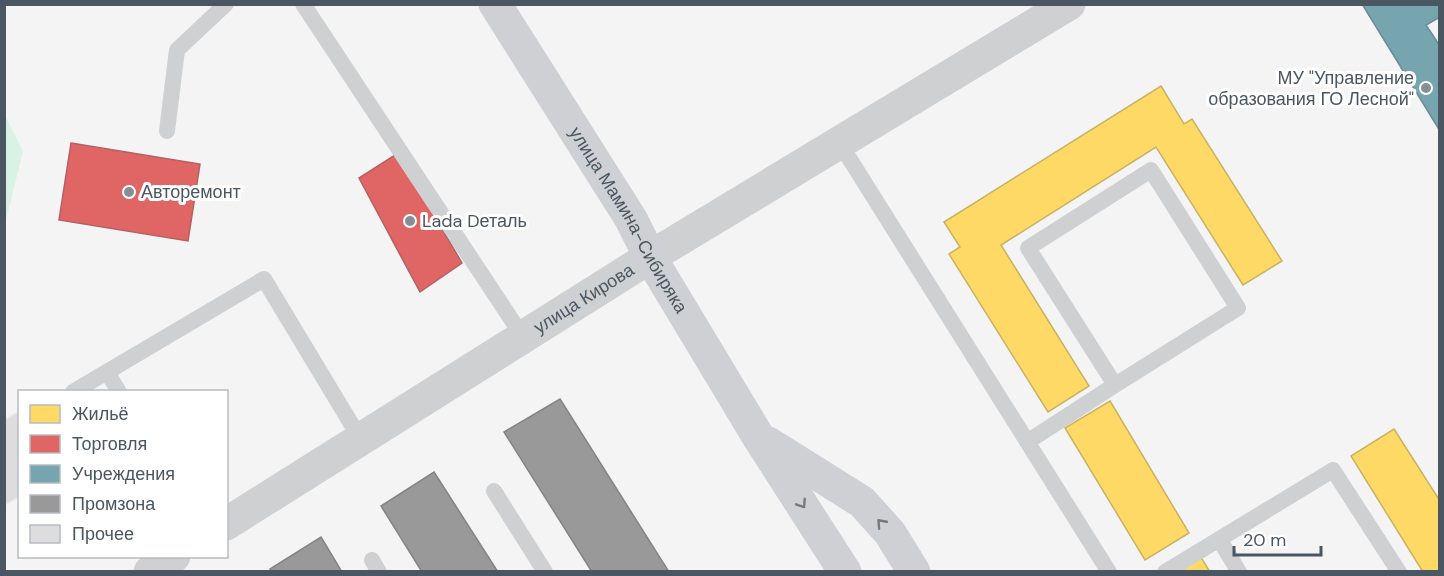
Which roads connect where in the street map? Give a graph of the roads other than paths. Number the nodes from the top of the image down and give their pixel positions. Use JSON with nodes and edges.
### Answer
{"nodes":[{"id":1,"x":226,"y":4,"type":"edge"},
{"id":2,"x":303,"y":4,"type":"edge"},
{"id":3,"x":495,"y":4,"type":"edge"},
{"id":4,"x":1068,"y":4,"type":"edge"},
{"id":5,"x":167,"y":131,"type":"dead end"},
{"id":6,"x":839,"y":142,"type":"junction"},
{"id":7,"x":650,"y":257,"type":"junction"},
{"id":8,"x":523,"y":337,"type":"junction"},
{"id":9,"x":107,"y":372,"type":"junction"},
{"id":10,"x":1115,"y":385,"type":"junction"},
{"id":11,"x":76,"y":390,"type":"edge"},
{"id":12,"x":118,"y":390,"type":"edge"},
{"id":13,"x":759,"y":438,"type":"junction"},
{"id":14,"x":361,"y":440,"type":"junction"},
{"id":15,"x":1027,"y":442,"type":"junction"},
{"id":16,"x":494,"y":491,"type":"dead end"},
{"id":17,"x":228,"y":523,"type":"edge"},
{"id":18,"x":1219,"y":539,"type":"junction"},
{"id":19,"x":171,"y":558,"type":"edge"},
{"id":20,"x":150,"y":572,"type":"edge"},
{"id":21,"x":545,"y":572,"type":"edge"},
{"id":22,"x":845,"y":572,"type":"edge"},
{"id":23,"x":914,"y":572,"type":"edge"},
{"id":24,"x":1109,"y":572,"type":"edge"},
{"id":25,"x":1165,"y":572,"type":"edge"},
{"id":26,"x":1239,"y":572,"type":"edge"},
{"id":27,"x":1399,"y":572,"type":"edge"}],
"edges":[{"from":1,"to":5,"type":"lane"},
{"from":2,"to":8,"type":"lane"},
{"from":3,"to":7,"type":"main road","name":"улица Мамина-Сибиряка"},
{"from":4,"to":6,"type":"street","name":"улица Кирова"},
{"from":6,"to":7,"type":"street","name":"улица Кирова"},
{"from":6,"to":15,"type":"lane"},
{"from":7,"to":8,"type":"street","name":"улица Кирова"},
{"from":7,"to":13,"type":"main road","name":"улица Мамина-Сибиряка"},
{"from":8,"to":14,"type":"street","name":"улица Кирова"},
{"from":9,"to":11,"type":"lane"},
{"from":9,"to":12,"type":"lane"},
{"from":9,"to":14,"type":"lane"},
{"from":10,"to":10,"type":"lane"},
{"from":10,"to":15,"type":"lane"},
{"from":13,"to":22,"type":"main road","name":"улица Мамина-Сибиряка","one_way":true},
{"from":23,"to":13,"type":"main road","name":"улица Мамина-Сибиряка","one_way":true},
{"from":14,"to":17,"type":"street","name":"улица Кирова"},
{"from":15,"to":24,"type":"lane"},
{"from":16,"to":21,"type":"lane"},
{"from":18,"to":25,"type":"lane"},
{"from":18,"to":26,"type":"lane"},
{"from":18,"to":27,"type":"lane"},
{"from":19,"to":20,"type":"street"}]}
